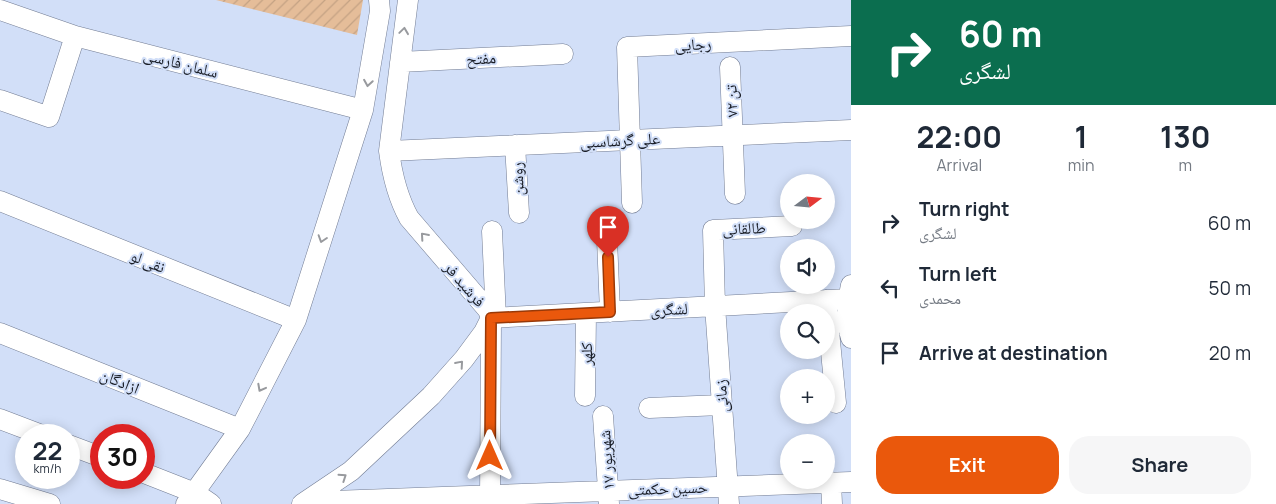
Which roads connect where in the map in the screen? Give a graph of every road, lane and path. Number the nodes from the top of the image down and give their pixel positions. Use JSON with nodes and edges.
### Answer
{"nodes":[{"id":1,"x":379,"y":0,"type":"edge"},
{"id":2,"x":408,"y":0,"type":"edge"},
{"id":3,"x":0,"y":10,"type":"edge"},
{"id":4,"x":75,"y":36,"type":"junction"},
{"id":5,"x":851,"y":36,"type":"edge"},
{"id":6,"x":563,"y":54,"type":"dead end"},
{"id":7,"x":400,"y":62,"type":"junction"},
{"id":8,"x":730,"y":67,"type":"dead end"},
{"id":9,"x":0,"y":100,"type":"edge"},
{"id":10,"x":363,"y":110,"type":"junction"},
{"id":11,"x":851,"y":130,"type":"edge"},
{"id":12,"x":732,"y":135,"type":"junction"},
{"id":13,"x":630,"y":140,"type":"junction"},
{"id":14,"x":515,"y":145,"type":"junction"},
{"id":15,"x":389,"y":151,"type":"junction"},
{"id":16,"x":735,"y":194,"type":"dead end"},
{"id":17,"x":0,"y":201,"type":"edge"},
{"id":18,"x":632,"y":203,"type":"dead end"},
{"id":19,"x":519,"y":213,"type":"dead end"},
{"id":20,"x":780,"y":227,"type":"edge"},
{"id":21,"x":492,"y":231,"type":"dead end"},
{"id":22,"x":607,"y":238,"type":"dead end"},
{"id":23,"x":849,"y":292,"type":"edge"},
{"id":24,"x":826,"y":300,"type":"junction"},
{"id":25,"x":715,"y":306,"type":"junction"},
{"id":26,"x":610,"y":312,"type":"junction"},
{"id":27,"x":586,"y":313,"type":"junction"},
{"id":28,"x":494,"y":318,"type":"junction"},
{"id":29,"x":296,"y":320,"type":"junction"},
{"id":30,"x":0,"y":333,"type":"edge"},
{"id":31,"x":851,"y":338,"type":"edge"},
{"id":32,"x":586,"y":396,"type":"dead end"},
{"id":33,"x":836,"y":403,"type":"dead end"},
{"id":34,"x":721,"y":405,"type":"junction"},
{"id":35,"x":649,"y":408,"type":"dead end"},
{"id":36,"x":603,"y":416,"type":"dead end"},
{"id":37,"x":0,"y":419,"type":"edge"},
{"id":38,"x":15,"y":425,"type":"edge"},
{"id":39,"x":240,"y":429,"type":"junction"},
{"id":40,"x":155,"y":479,"type":"edge"},
{"id":41,"x":835,"y":482,"type":"edge"},
{"id":42,"x":851,"y":482,"type":"edge"},
{"id":43,"x":780,"y":488,"type":"edge"},
{"id":44,"x":0,"y":489,"type":"edge"},
{"id":45,"x":831,"y":489,"type":"edge"},
{"id":46,"x":728,"y":495,"type":"edge"},
{"id":47,"x":608,"y":497,"type":"edge"},
{"id":48,"x":490,"y":499,"type":"edge"},
{"id":49,"x":197,"y":500,"type":"edge"},
{"id":50,"x":304,"y":503,"type":"edge"},
{"id":51,"x":50,"y":504,"type":"edge"},
{"id":52,"x":832,"y":504,"type":"edge"}],
"edges":[{"from":1,"to":10,"type":"street","one_way":true},
{"from":7,"to":2,"type":"street","name":"فرشید فر","one_way":true},
{"from":3,"to":4,"type":"street","name":"سلمان فارسی"},
{"from":4,"to":9,"type":"street"},
{"from":4,"to":10,"type":"street","name":"سلمان فارسی"},
{"from":5,"to":13,"type":"street","name":"رجایی"},
{"from":6,"to":7,"type":"street","name":"مفتح"},
{"from":7,"to":15,"type":"street","name":"فرشید فر"},
{"from":8,"to":12,"type":"street","name":"۷۲ تن"},
{"from":10,"to":29,"type":"street","one_way":true},
{"from":11,"to":12,"type":"street","name":"علی گرشاسبی"},
{"from":12,"to":13,"type":"street","name":"علی گرشاسبی"},
{"from":12,"to":16,"type":"street","name":"۷۲ تن"},
{"from":13,"to":14,"type":"street","name":"علی گرشاسبی"},
{"from":13,"to":18,"type":"street"},
{"from":14,"to":15,"type":"street","name":"علی گرشاسبی"},
{"from":14,"to":19,"type":"street","name":"روشن"},
{"from":28,"to":15,"type":"street","name":"فرشید فر","one_way":true},
{"from":17,"to":29,"type":"street","name":"نقی لو"},
{"from":20,"to":25,"type":"street","name":"طالقانی"},
{"from":21,"to":28,"type":"street"},
{"from":22,"to":26,"type":"street"},
{"from":23,"to":24,"type":"street","name":"لشگری"},
{"from":23,"to":31,"type":"street"},
{"from":24,"to":25,"type":"street","name":"لشگری"},
{"from":24,"to":33,"type":"street"},
{"from":25,"to":26,"type":"street","name":"لشگری"},
{"from":25,"to":34,"type":"street","name":"زمانی"},
{"from":26,"to":27,"type":"street","name":"لشگری"},
{"from":27,"to":28,"type":"street","name":"لشگری"},
{"from":27,"to":32,"type":"street","name":"کلهر"},
{"from":28,"to":48,"type":"street"},
{"from":50,"to":28,"type":"street","name":"فرشید فر","one_way":true},
{"from":29,"to":39,"type":"street","one_way":true},
{"from":30,"to":39,"type":"street","name":"ازادگان"},
{"from":34,"to":35,"type":"street"},
{"from":34,"to":46,"type":"street","name":"زمانی"},
{"from":36,"to":47,"type":"street","name":"۱۷ شهریور"},
{"from":37,"to":38,"type":"street"},
{"from":39,"to":49,"type":"street"},
{"from":40,"to":49,"type":"street"},
{"from":41,"to":42,"type":"street","name":"حسین حکمتی"},
{"from":43,"to":46,"type":"street","name":"حسین حکمتی"},
{"from":44,"to":51,"type":"street"},
{"from":45,"to":52,"type":"street"},
{"from":46,"to":47,"type":"street","name":"حسین حکمتی"},
{"from":47,"to":48,"type":"street","name":"حسین حکمتی"},
{"from":48,"to":50,"type":"street","name":"حسین حکمتی"}]}
